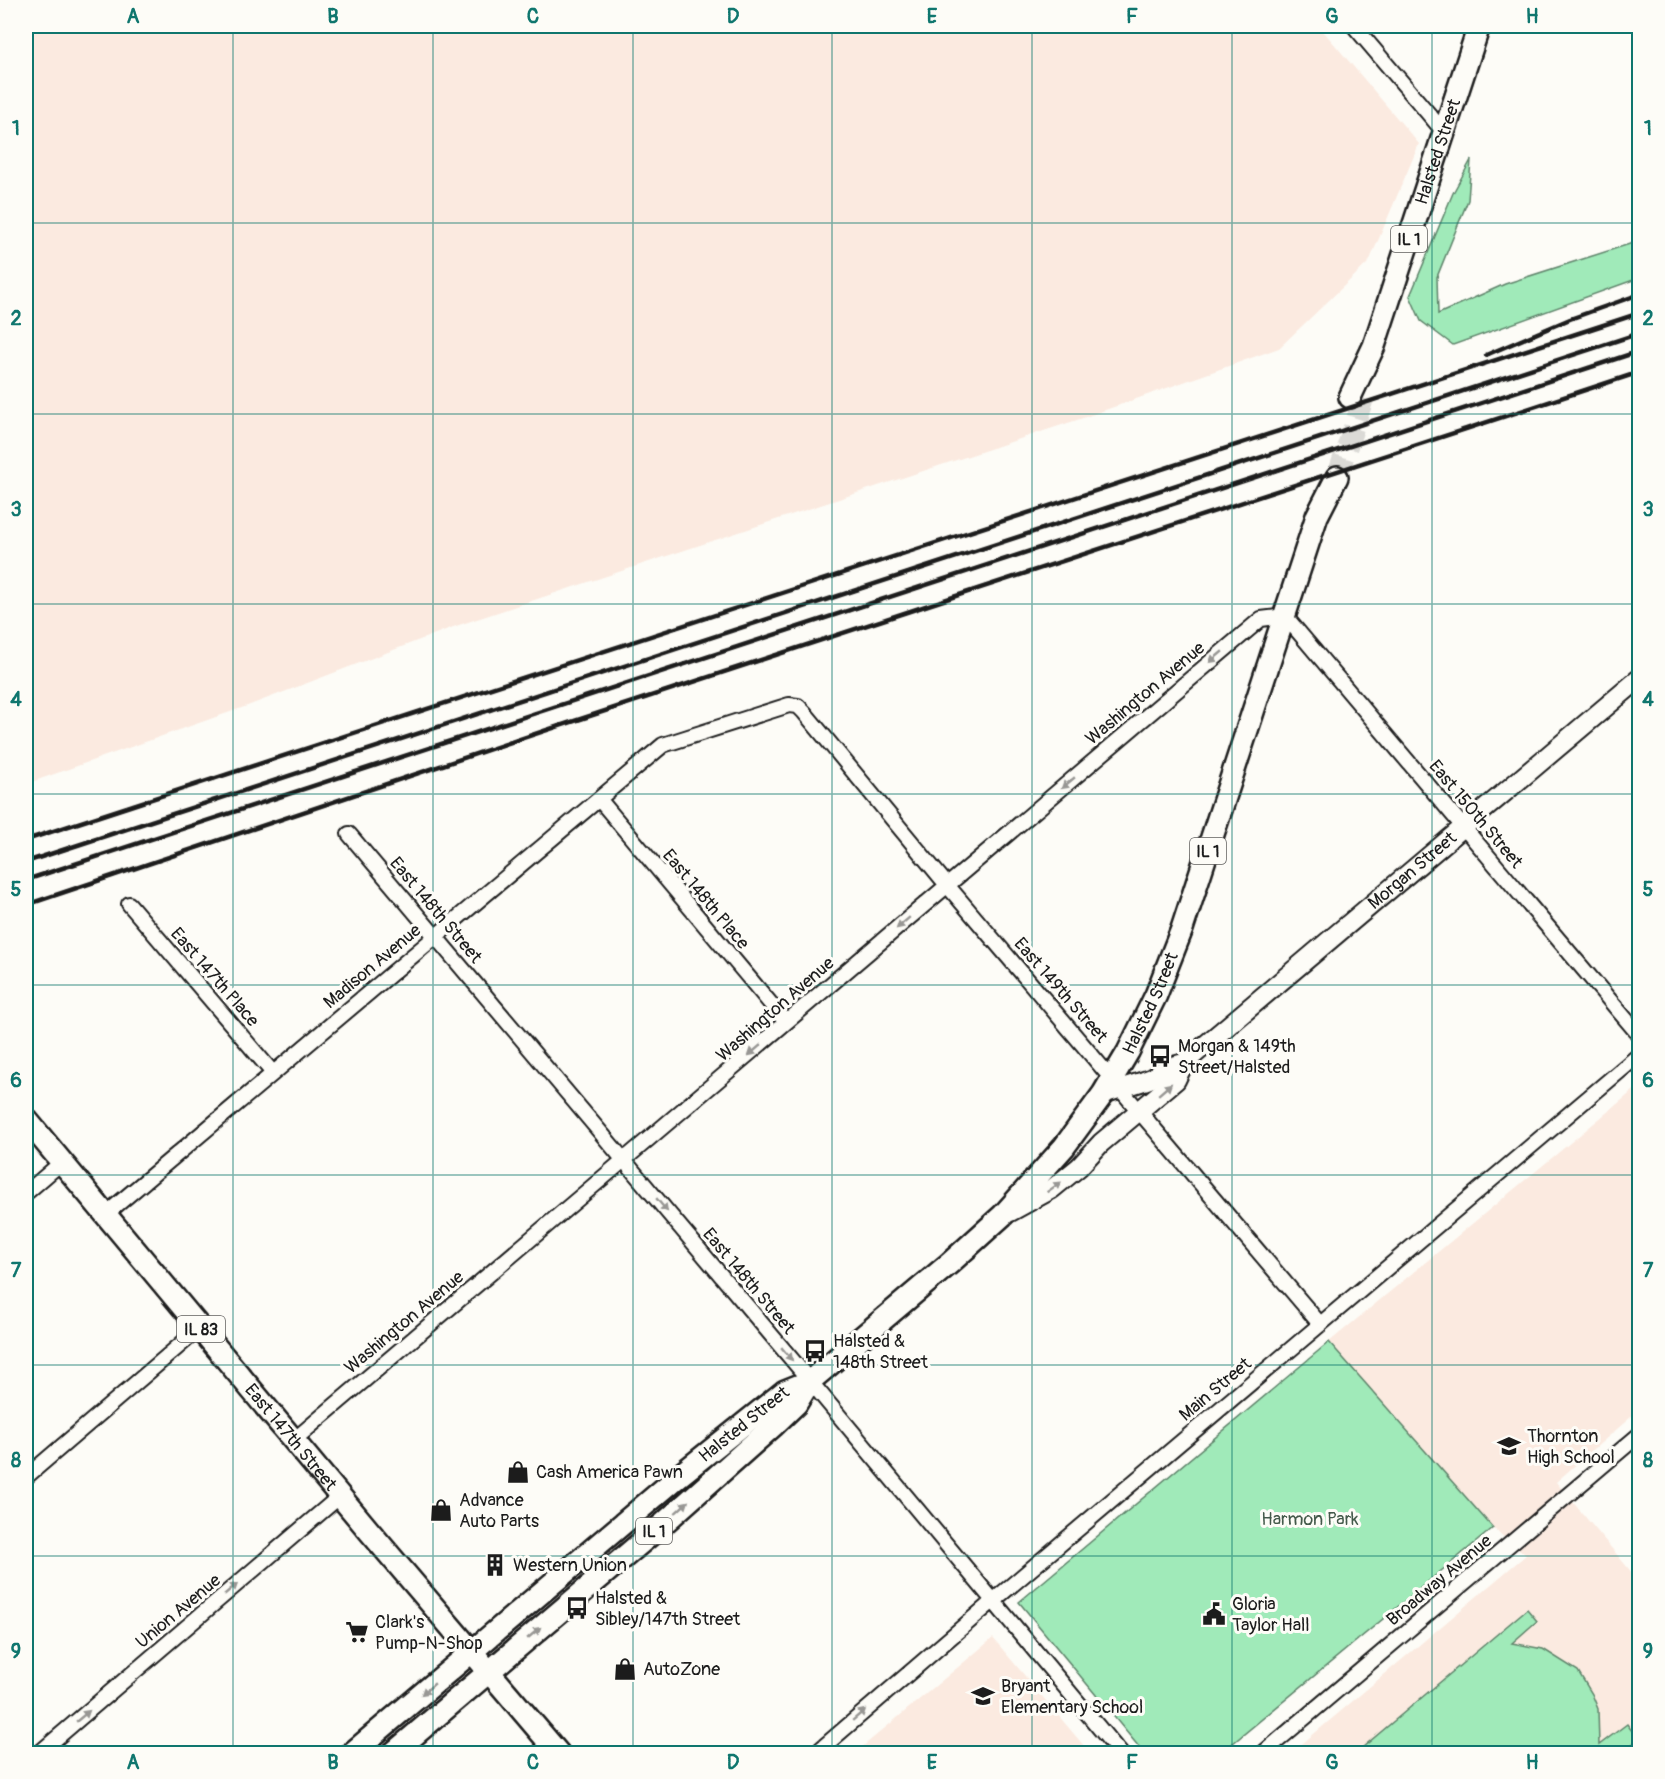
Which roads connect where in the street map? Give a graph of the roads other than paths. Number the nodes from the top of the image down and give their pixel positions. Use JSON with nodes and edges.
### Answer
{"nodes":[{"id":1,"x":1354,"y":26,"type":"edge"},
{"id":2,"x":1479,"y":26,"type":"edge"},
{"id":3,"x":1444,"y":132,"type":"junction"},
{"id":4,"x":1358,"y":394,"type":"tunnel mouth"},
{"id":5,"x":1330,"y":480,"type":"tunnel mouth"},
{"id":6,"x":1285,"y":616,"type":"junction"},
{"id":7,"x":1640,"y":678,"type":"edge"},
{"id":8,"x":798,"y":706,"type":"joint"},
{"id":9,"x":599,"y":799,"type":"junction"},
{"id":10,"x":1463,"y":826,"type":"junction"},
{"id":11,"x":349,"y":834,"type":"dead end"},
{"id":12,"x":947,"y":885,"type":"junction"},
{"id":13,"x":129,"y":904,"type":"dead end"},
{"id":14,"x":435,"y":936,"type":"junction"},
{"id":15,"x":786,"y":1023,"type":"junction"},
{"id":16,"x":1640,"y":1036,"type":"edge"},
{"id":17,"x":1640,"y":1054,"type":"edge"},
{"id":18,"x":1184,"y":1063,"type":"junction"},
{"id":19,"x":273,"y":1073,"type":"junction"},
{"id":20,"x":1112,"y":1087,"type":"junction"},
{"id":21,"x":1140,"y":1111,"type":"junction"},
{"id":22,"x":26,"y":1119,"type":"edge"},
{"id":23,"x":624,"y":1160,"type":"junction"},
{"id":24,"x":62,"y":1162,"type":"junction"},
{"id":25,"x":26,"y":1193,"type":"edge"},
{"id":26,"x":106,"y":1214,"type":"junction"},
{"id":27,"x":1003,"y":1215,"type":"junction"},
{"id":28,"x":1320,"y":1324,"type":"junction"},
{"id":29,"x":200,"y":1328,"type":"junction"},
{"id":30,"x":810,"y":1381,"type":"junction"},
{"id":31,"x":1640,"y":1434,"type":"edge"},
{"id":32,"x":294,"y":1440,"type":"junction"},
{"id":33,"x":26,"y":1477,"type":"edge"},
{"id":34,"x":340,"y":1496,"type":"junction"},
{"id":35,"x":993,"y":1601,"type":"junction"},
{"id":36,"x":473,"y":1652,"type":"junction"},
{"id":37,"x":489,"y":1671,"type":"junction"},
{"id":38,"x":38,"y":1754,"type":"edge"},
{"id":39,"x":351,"y":1754,"type":"edge"},
{"id":40,"x":392,"y":1754,"type":"edge"},
{"id":41,"x":559,"y":1754,"type":"edge"},
{"id":42,"x":815,"y":1754,"type":"edge"},
{"id":43,"x":1120,"y":1754,"type":"edge"},
{"id":44,"x":1262,"y":1754,"type":"edge"}],
"edges":[{"from":1,"to":3,"type":"street"},
{"from":2,"to":3,"type":"main road","name":"Halsted Street","number":"IL 1"},
{"from":3,"to":4,"type":"main road","name":"Halsted Street","number":"IL 1"},
{"from":5,"to":6,"type":"main road","name":"Halsted Street","number":"IL 1"},
{"from":6,"to":10,"type":"street","name":"East 150th Street"},
{"from":6,"to":12,"type":"street","name":"Washington Avenue","one_way":true},
{"from":6,"to":20,"type":"main road","name":"Halsted Street","number":"IL 1"},
{"from":7,"to":10,"type":"street","name":"Morgan Street"},
{"from":8,"to":9,"type":"street","name":"Madison Avenue"},
{"from":8,"to":12,"type":"street","name":"East 149th Street"},
{"from":9,"to":14,"type":"street","name":"Madison Avenue"},
{"from":9,"to":15,"type":"street","name":"East 148th Place"},
{"from":10,"to":16,"type":"street","name":"East 150th Street"},
{"from":10,"to":18,"type":"street","name":"Morgan Street"},
{"from":11,"to":14,"type":"street","name":"East 148th Street"},
{"from":12,"to":15,"type":"street","name":"Washington Avenue","one_way":true},
{"from":12,"to":20,"type":"street","name":"East 149th Street"},
{"from":13,"to":19,"type":"street","name":"East 147th Place"},
{"from":14,"to":19,"type":"street","name":"Madison Avenue"},
{"from":14,"to":23,"type":"street","name":"East 148th Street"},
{"from":15,"to":23,"type":"street","name":"Washington Avenue","one_way":true},
{"from":17,"to":28,"type":"street","name":"Main Street"},
{"from":18,"to":20,"type":"street","name":"Morgan Street"},
{"from":21,"to":18,"type":"street","name":"Morgan Street","one_way":true},
{"from":19,"to":26,"type":"street","name":"Madison Avenue"},
{"from":20,"to":21,"type":"street","name":"East 149th Street"},
{"from":20,"to":27,"type":"main road","name":"Halsted Street","number":"IL 1"},
{"from":27,"to":21,"type":"street","name":"Morgan Street","one_way":true},
{"from":21,"to":28,"type":"street","name":"East 149th Street"},
{"from":22,"to":24,"type":"main road","name":"East 147th Street","number":"IL 83"},
{"from":23,"to":30,"type":"street","name":"East 148th Street","one_way":true},
{"from":23,"to":32,"type":"street","name":"Washington Avenue"},
{"from":24,"to":25,"type":"street"},
{"from":24,"to":26,"type":"main road","name":"East 147th Street","number":"IL 83"},
{"from":26,"to":29,"type":"main road","name":"East 147th Street","number":"IL 83"},
{"from":27,"to":30,"type":"main road","name":"Halsted Street","number":"IL 1"},
{"from":28,"to":35,"type":"street","name":"Main Street"},
{"from":29,"to":32,"type":"main road","name":"East 147th Street","number":"IL 83"},
{"from":29,"to":33,"type":"street"},
{"from":30,"to":35,"type":"street","name":"East 148th Street"},
{"from":30,"to":36,"type":"main road","name":"Halsted Street","number":"IL 1"},
{"from":37,"to":30,"type":"main road","name":"Halsted Street","number":"IL 1","one_way":true},
{"from":31,"to":44,"type":"street","name":"Broadway Avenue"},
{"from":32,"to":34,"type":"main road","name":"East 147th Street","number":"IL 83"},
{"from":34,"to":36,"type":"main road","name":"East 147th Street","number":"IL 83"},
{"from":38,"to":34,"type":"street","name":"Union Avenue","one_way":true},
{"from":42,"to":35,"type":"street","name":"Main Street","one_way":true},
{"from":35,"to":43,"type":"street","name":"East 148th Street"},
{"from":36,"to":37,"type":"main road","name":"East 147th Street","number":"IL 83"},
{"from":36,"to":39,"type":"main road","name":"Halsted Street","number":"IL 1","one_way":true},
{"from":37,"to":40,"type":"main road","name":"Halsted Street","number":"IL 1"},
{"from":37,"to":41,"type":"main road","name":"East 147th Street","number":"IL 83"}]}
